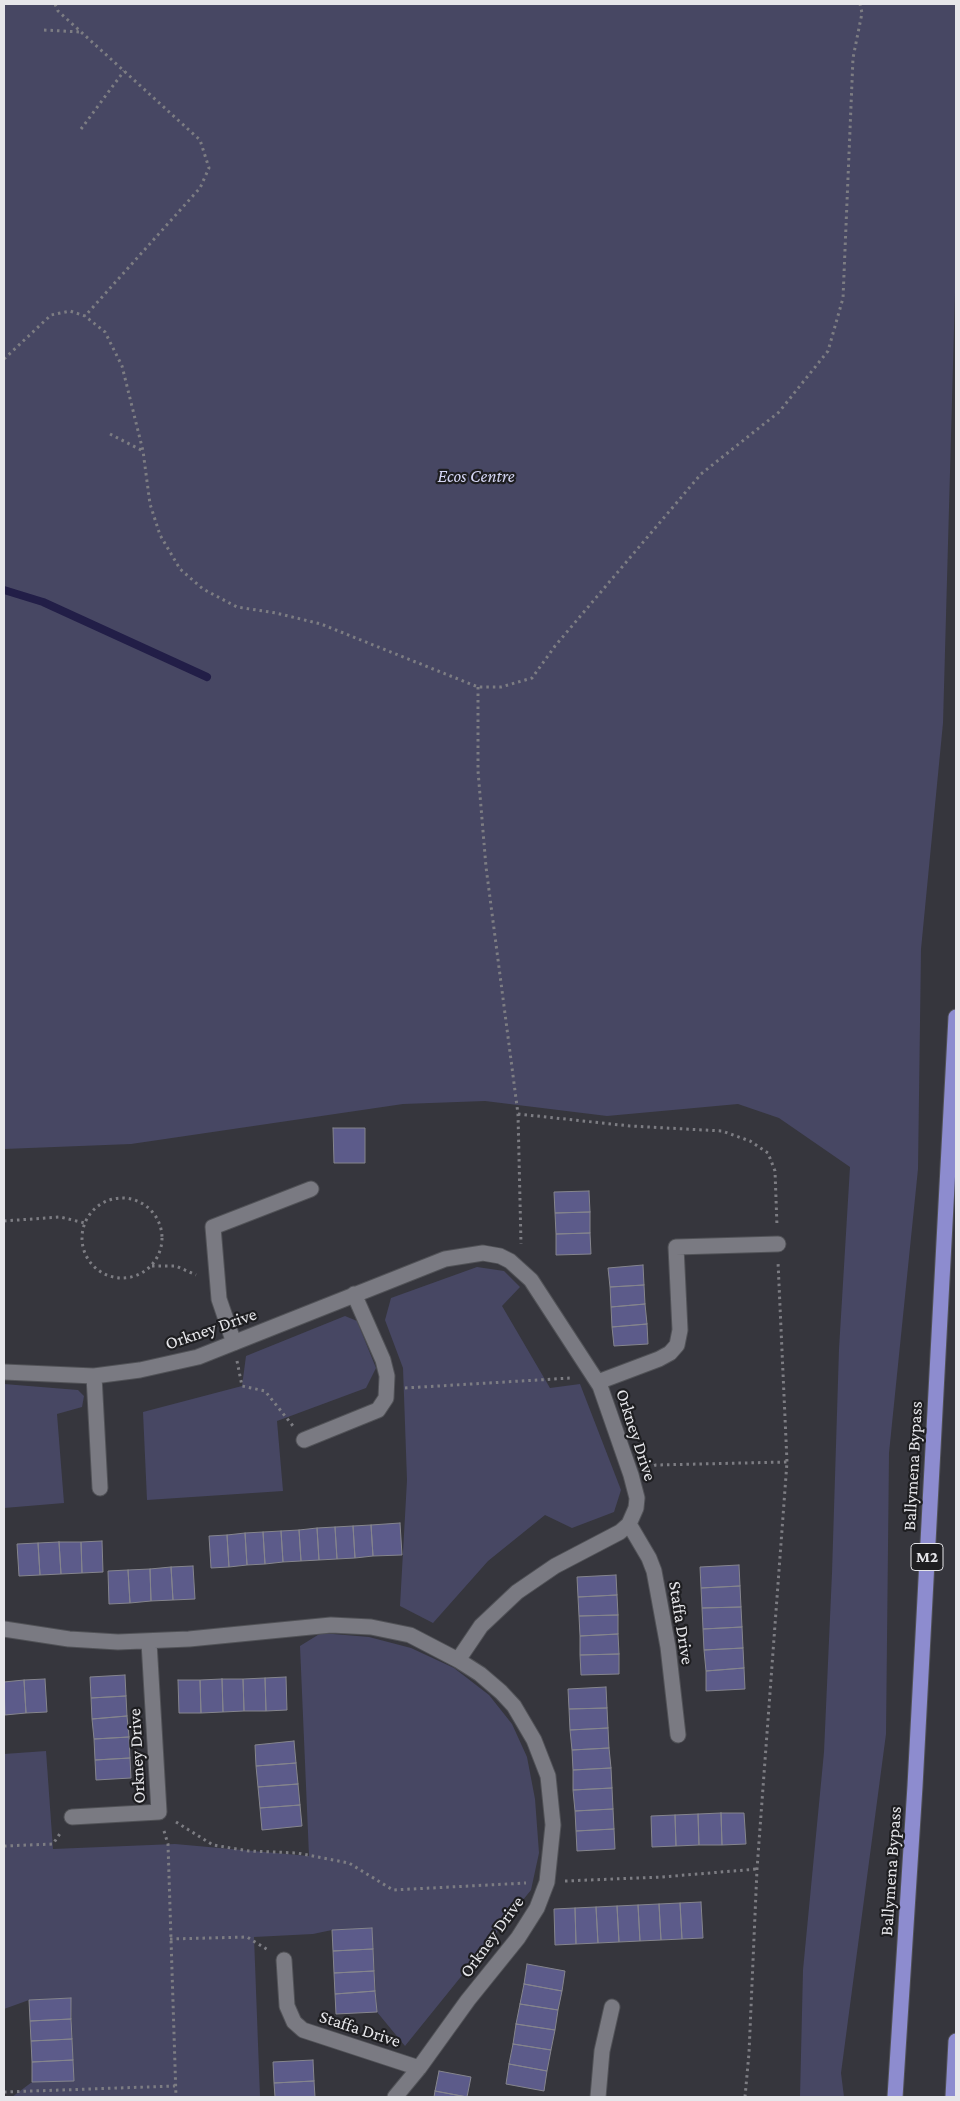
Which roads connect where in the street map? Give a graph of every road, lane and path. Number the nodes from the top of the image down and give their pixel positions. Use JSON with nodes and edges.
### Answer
{"nodes":[{"id":1,"x":55,"y":4,"type":"edge"},
{"id":2,"x":860,"y":4,"type":"edge"},
{"id":3,"x":44,"y":30,"type":"dead end"},
{"id":4,"x":81,"y":32,"type":"junction"},
{"id":5,"x":124,"y":71,"type":"junction"},
{"id":6,"x":81,"y":129,"type":"dead end"},
{"id":7,"x":85,"y":316,"type":"junction"},
{"id":8,"x":4,"y":359,"type":"edge"},
{"id":9,"x":110,"y":434,"type":"dead end"},
{"id":10,"x":144,"y":451,"type":"junction"},
{"id":11,"x":478,"y":688,"type":"junction"},
{"id":12,"x":956,"y":1017,"type":"edge"},
{"id":13,"x":518,"y":1114,"type":"junction"},
{"id":14,"x":311,"y":1189,"type":"dead end"},
{"id":15,"x":4,"y":1221,"type":"edge"},
{"id":16,"x":85,"y":1223,"type":"junction"},
{"id":17,"x":778,"y":1244,"type":"junction"},
{"id":18,"x":514,"y":1264,"type":"junction"},
{"id":19,"x":152,"y":1266,"type":"junction"},
{"id":20,"x":216,"y":1284,"type":"junction"},
{"id":21,"x":354,"y":1294,"type":"junction"},
{"id":22,"x":234,"y":1343,"type":"junction"},
{"id":23,"x":4,"y":1372,"type":"edge"},
{"id":24,"x":94,"y":1376,"type":"junction"},
{"id":25,"x":596,"y":1379,"type":"junction"},
{"id":26,"x":387,"y":1390,"type":"junction"},
{"id":27,"x":304,"y":1440,"type":"joint"},
{"id":28,"x":786,"y":1462,"type":"junction"},
{"id":29,"x":631,"y":1475,"type":"junction"},
{"id":30,"x":100,"y":1488,"type":"dead end"},
{"id":31,"x":629,"y":1524,"type":"junction"},
{"id":32,"x":4,"y":1629,"type":"edge"},
{"id":33,"x":149,"y":1642,"type":"junction"},
{"id":34,"x":458,"y":1660,"type":"junction"},
{"id":35,"x":678,"y":1735,"type":"dead end"},
{"id":36,"x":159,"y":1812,"type":"junction"},
{"id":37,"x":72,"y":1818,"type":"joint"},
{"id":38,"x":4,"y":1846,"type":"edge"},
{"id":39,"x":756,"y":1869,"type":"junction"},
{"id":40,"x":547,"y":1882,"type":"junction"},
{"id":41,"x":170,"y":1939,"type":"junction"},
{"id":42,"x":284,"y":1960,"type":"joint"},
{"id":43,"x":612,"y":2007,"type":"dead end"},
{"id":44,"x":956,"y":2041,"type":"edge"},
{"id":45,"x":419,"y":2068,"type":"junction"},
{"id":46,"x":175,"y":2086,"type":"junction"},
{"id":47,"x":4,"y":2092,"type":"edge"},
{"id":48,"x":176,"y":2097,"type":"edge"},
{"id":49,"x":395,"y":2097,"type":"edge"},
{"id":50,"x":598,"y":2097,"type":"edge"},
{"id":51,"x":745,"y":2097,"type":"edge"},
{"id":52,"x":895,"y":2097,"type":"edge"},
{"id":53,"x":953,"y":2097,"type":"edge"}],
"edges":[{"from":1,"to":4,"type":"path"},
{"from":2,"to":11,"type":"path"},
{"from":3,"to":4,"type":"path"},
{"from":4,"to":5,"type":"path"},
{"from":5,"to":6,"type":"path"},
{"from":5,"to":7,"type":"path"},
{"from":7,"to":8,"type":"path"},
{"from":7,"to":10,"type":"path"},
{"from":9,"to":10,"type":"path"},
{"from":10,"to":11,"type":"path"},
{"from":11,"to":13,"type":"path"},
{"from":12,"to":52,"type":"highway","name":"Ballymena Bypass","number":"M2"},
{"from":13,"to":17,"type":"path"},
{"from":13,"to":18,"type":"path"},
{"from":14,"to":20,"type":"street"},
{"from":15,"to":16,"type":"path"},
{"from":16,"to":19,"type":"path"},
{"from":16,"to":19,"type":"path"},
{"from":17,"to":25,"type":"street"},
{"from":17,"to":28,"type":"path"},
{"from":18,"to":21,"type":"street","name":"Orkney Drive"},
{"from":18,"to":25,"type":"street","name":"Orkney Drive"},
{"from":19,"to":20,"type":"path"},
{"from":20,"to":22,"type":"street"},
{"from":21,"to":22,"type":"street","name":"Orkney Drive"},
{"from":21,"to":26,"type":"street"},
{"from":22,"to":24,"type":"street","name":"Orkney Drive"},
{"from":22,"to":27,"type":"path"},
{"from":23,"to":24,"type":"street","name":"Orkney Drive"},
{"from":24,"to":30,"type":"street"},
{"from":25,"to":26,"type":"path"},
{"from":25,"to":29,"type":"street","name":"Orkney Drive"},
{"from":26,"to":27,"type":"street"},
{"from":28,"to":29,"type":"path"},
{"from":28,"to":39,"type":"path"},
{"from":29,"to":31,"type":"street","name":"Orkney Drive"},
{"from":31,"to":34,"type":"street"},
{"from":31,"to":35,"type":"street","name":"Staffa Drive"},
{"from":32,"to":33,"type":"street","name":"Orkney Drive"},
{"from":33,"to":34,"type":"street","name":"Orkney Drive"},
{"from":33,"to":36,"type":"street","name":"Orkney Drive"},
{"from":34,"to":40,"type":"street","name":"Orkney Drive"},
{"from":36,"to":37,"type":"street","name":"Orkney Drive"},
{"from":36,"to":40,"type":"path"},
{"from":36,"to":41,"type":"path"},
{"from":37,"to":38,"type":"path"},
{"from":39,"to":40,"type":"path"},
{"from":39,"to":51,"type":"path"},
{"from":40,"to":45,"type":"street","name":"Orkney Drive"},
{"from":41,"to":42,"type":"path"},
{"from":41,"to":46,"type":"path"},
{"from":42,"to":45,"type":"street","name":"Staffa Drive"},
{"from":43,"to":50,"type":"street"},
{"from":44,"to":53,"type":"highway"},
{"from":45,"to":49,"type":"street","name":"Orkney Drive"},
{"from":46,"to":47,"type":"path"},
{"from":46,"to":48,"type":"path"}]}
